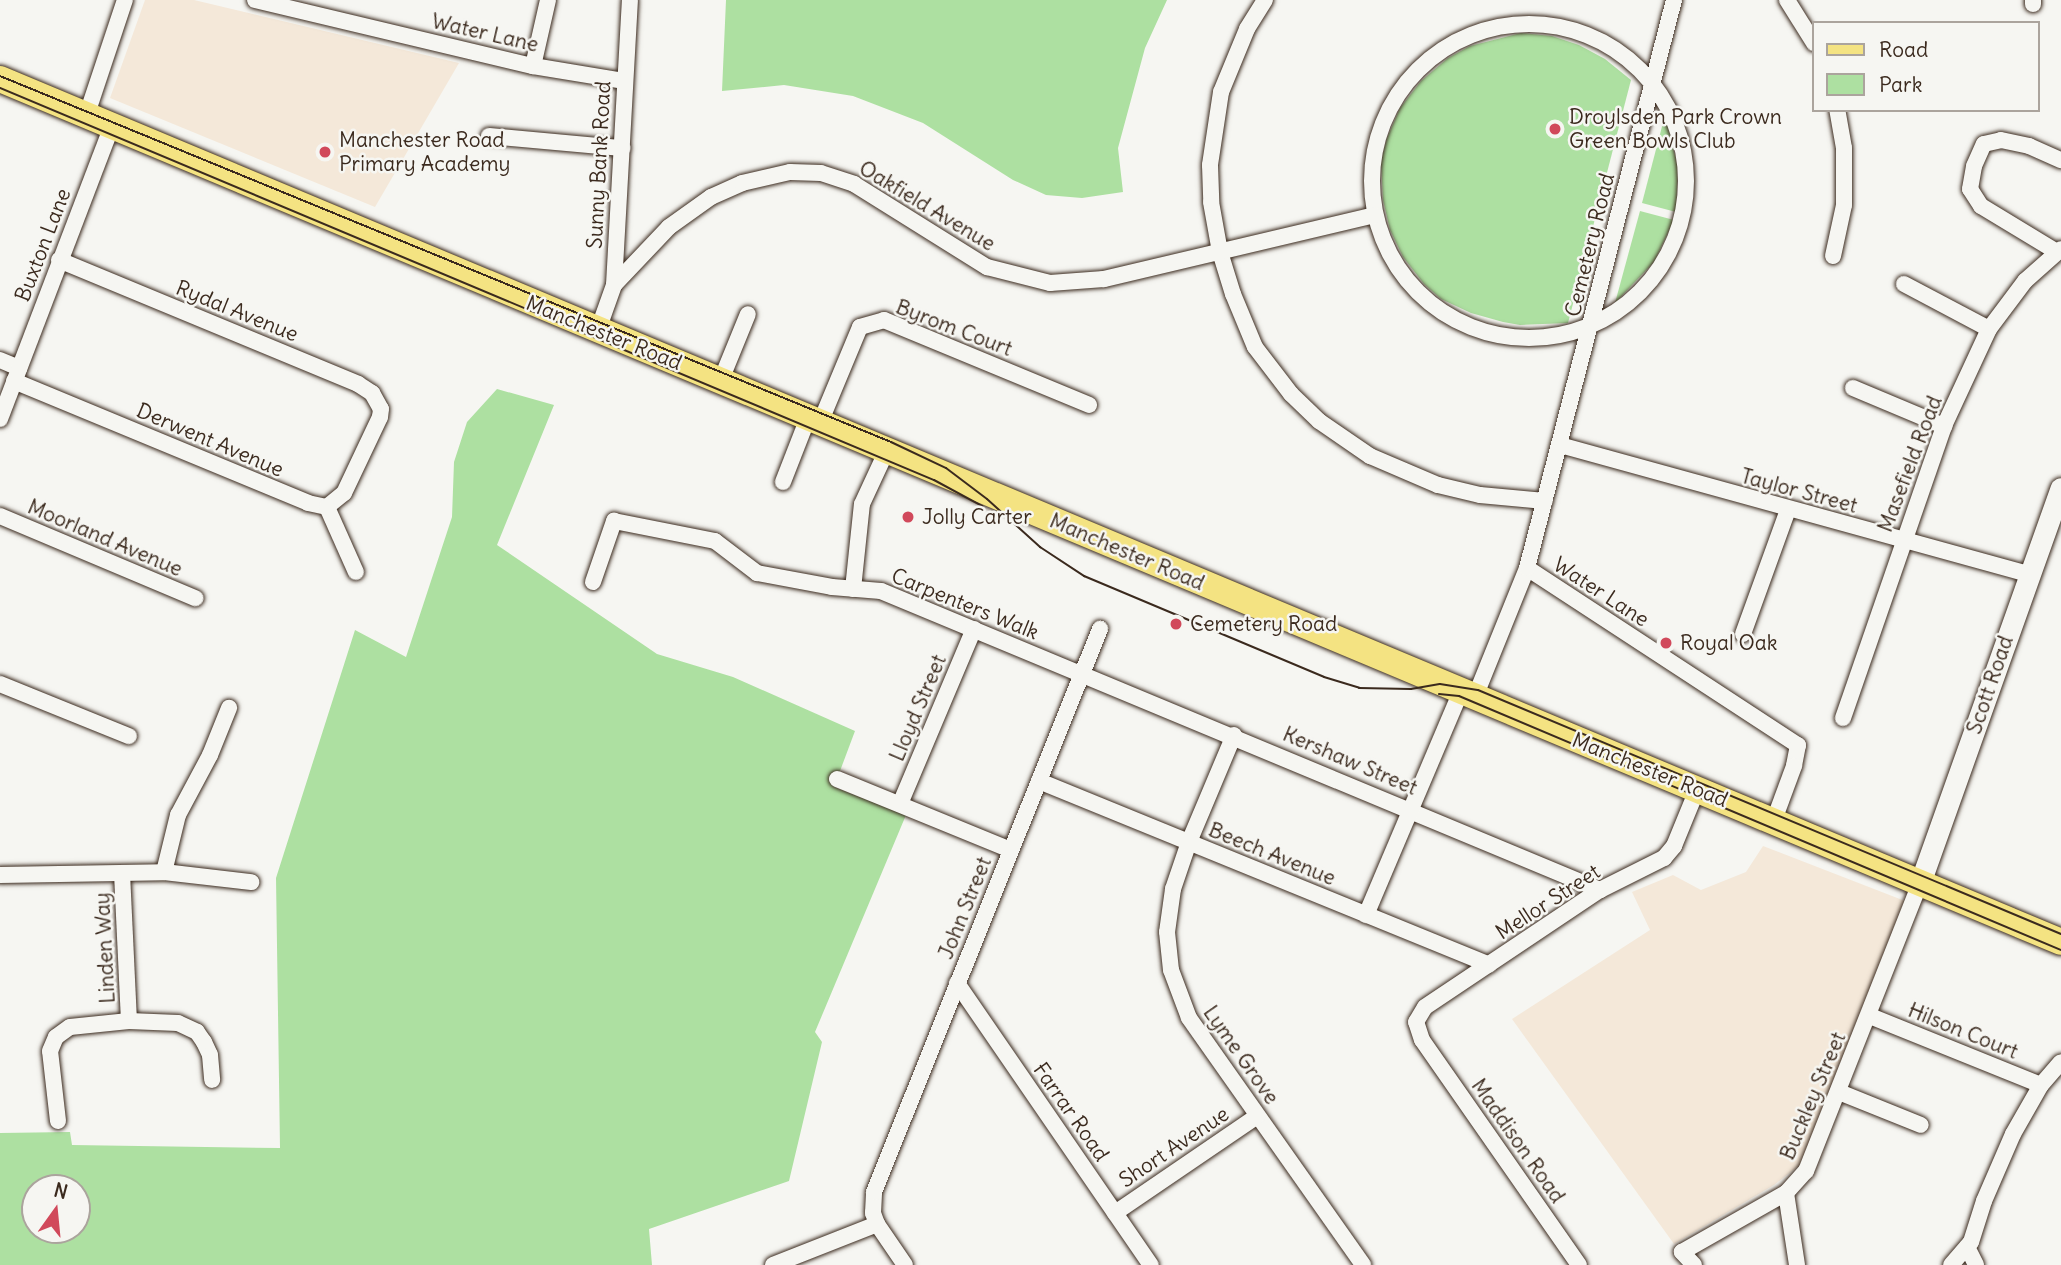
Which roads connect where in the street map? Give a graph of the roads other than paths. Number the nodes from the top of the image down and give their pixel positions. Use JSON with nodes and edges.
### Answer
{"nodes":[{"id":1,"x":125,"y":0,"type":"edge"},
{"id":2,"x":255,"y":0,"type":"edge"},
{"id":3,"x":548,"y":0,"type":"edge"},
{"id":4,"x":630,"y":0,"type":"edge"},
{"id":5,"x":1265,"y":0,"type":"edge"},
{"id":6,"x":1674,"y":0,"type":"edge"},
{"id":7,"x":1787,"y":0,"type":"edge"},
{"id":8,"x":1812,"y":40,"type":"edge"},
{"id":9,"x":533,"y":66,"type":"junction"},
{"id":10,"x":0,"y":79,"type":"edge"},
{"id":11,"x":625,"y":80,"type":"junction"},
{"id":12,"x":1653,"y":83,"type":"junction"},
{"id":13,"x":1837,"y":112,"type":"edge"},
{"id":14,"x":87,"y":114,"type":"junction"},
{"id":15,"x":112,"y":125,"type":"junction"},
{"id":16,"x":489,"y":136,"type":"dead end"},
{"id":17,"x":622,"y":148,"type":"junction"},
{"id":18,"x":2061,"y":160,"type":"edge"},
{"id":19,"x":1376,"y":215,"type":"junction"},
{"id":20,"x":2059,"y":251,"type":"edge"},
{"id":21,"x":1220,"y":252,"type":"junction"},
{"id":22,"x":1833,"y":256,"type":"dead end"},
{"id":23,"x":60,"y":260,"type":"junction"},
{"id":24,"x":1904,"y":284,"type":"dead end"},
{"id":25,"x":614,"y":285,"type":"junction"},
{"id":26,"x":748,"y":314,"type":"dead end"},
{"id":27,"x":1989,"y":329,"type":"junction"},
{"id":28,"x":598,"y":330,"type":"junction"},
{"id":29,"x":1590,"y":330,"type":"junction"},
{"id":30,"x":0,"y":360,"type":"edge"},
{"id":31,"x":16,"y":374,"type":"junction"},
{"id":32,"x":720,"y":380,"type":"junction"},
{"id":33,"x":1853,"y":388,"type":"dead end"},
{"id":34,"x":1089,"y":405,"type":"dead end"},
{"id":35,"x":0,"y":419,"type":"edge"},
{"id":36,"x":814,"y":420,"type":"junction"},
{"id":37,"x":1944,"y":426,"type":"junction"},
{"id":38,"x":1560,"y":445,"type":"junction"},
{"id":39,"x":887,"y":450,"type":"junction"},
{"id":40,"x":783,"y":482,"type":"dead end"},
{"id":41,"x":2061,"y":488,"type":"edge"},
{"id":42,"x":1545,"y":501,"type":"junction"},
{"id":43,"x":327,"y":508,"type":"junction"},
{"id":44,"x":1788,"y":510,"type":"junction"},
{"id":45,"x":0,"y":516,"type":"edge"},
{"id":46,"x":1903,"y":541,"type":"junction"},
{"id":47,"x":1527,"y":568,"type":"junction"},
{"id":48,"x":356,"y":572,"type":"dead end"},
{"id":49,"x":2029,"y":573,"type":"junction"},
{"id":50,"x":593,"y":582,"type":"dead end"},
{"id":51,"x":853,"y":589,"type":"junction"},
{"id":52,"x":195,"y":598,"type":"dead end"},
{"id":53,"x":974,"y":629,"type":"junction"},
{"id":54,"x":1100,"y":629,"type":"dead end"},
{"id":55,"x":1743,"y":634,"type":"dead end"},
{"id":56,"x":1083,"y":673,"type":"junction"},
{"id":57,"x":0,"y":684,"type":"edge"},
{"id":58,"x":1468,"y":694,"type":"junction"},
{"id":59,"x":229,"y":708,"type":"dead end"},
{"id":60,"x":1843,"y":718,"type":"dead end"},
{"id":61,"x":1234,"y":735,"type":"junction"},
{"id":62,"x":129,"y":736,"type":"dead end"},
{"id":63,"x":837,"y":779,"type":"dead end"},
{"id":64,"x":1039,"y":781,"type":"junction"},
{"id":65,"x":1697,"y":790,"type":"junction"},
{"id":66,"x":900,"y":804,"type":"junction"},
{"id":67,"x":1411,"y":810,"type":"junction"},
{"id":68,"x":1774,"y":820,"type":"junction"},
{"id":69,"x":1189,"y":842,"type":"junction"},
{"id":70,"x":1010,"y":850,"type":"junction"},
{"id":71,"x":164,"y":872,"type":"junction"},
{"id":72,"x":122,"y":873,"type":"junction"},
{"id":73,"x":0,"y":875,"type":"edge"},
{"id":74,"x":251,"y":882,"type":"dead end"},
{"id":75,"x":1920,"y":883,"type":"junction"},
{"id":76,"x":1600,"y":890,"type":"junction"},
{"id":77,"x":1366,"y":915,"type":"junction"},
{"id":78,"x":2061,"y":942,"type":"edge"},
{"id":79,"x":1489,"y":965,"type":"junction"},
{"id":80,"x":957,"y":983,"type":"junction"},
{"id":81,"x":1870,"y":1016,"type":"junction"},
{"id":82,"x":129,"y":1021,"type":"junction"},
{"id":83,"x":1422,"y":1041,"type":"joint"},
{"id":84,"x":2061,"y":1062,"type":"edge"},
{"id":85,"x":212,"y":1080,"type":"dead end"},
{"id":86,"x":2041,"y":1085,"type":"junction"},
{"id":87,"x":1839,"y":1092,"type":"junction"},
{"id":88,"x":1257,"y":1116,"type":"junction"},
{"id":89,"x":58,"y":1121,"type":"dead end"},
{"id":90,"x":1921,"y":1125,"type":"dead end"},
{"id":91,"x":1786,"y":1193,"type":"junction"},
{"id":92,"x":1115,"y":1213,"type":"junction"},
{"id":93,"x":877,"y":1224,"type":"junction"},
{"id":94,"x":1968,"y":1247,"type":"junction"},
{"id":95,"x":773,"y":1265,"type":"edge"},
{"id":96,"x":905,"y":1265,"type":"edge"},
{"id":97,"x":1151,"y":1265,"type":"edge"},
{"id":98,"x":1363,"y":1265,"type":"edge"},
{"id":99,"x":1579,"y":1265,"type":"edge"},
{"id":100,"x":1694,"y":1265,"type":"edge"},
{"id":101,"x":1797,"y":1265,"type":"edge"},
{"id":102,"x":1951,"y":1265,"type":"edge"},
{"id":103,"x":1976,"y":1265,"type":"edge"}],
"edges":[{"from":1,"to":14,"type":"street"},
{"from":2,"to":9,"type":"street","name":"Water Lane"},
{"from":3,"to":9,"type":"street"},
{"from":4,"to":11,"type":"street","name":"Sunny Bank Road"},
{"from":5,"to":21,"type":"street"},
{"from":6,"to":12,"type":"street","name":"Cemetery Road"},
{"from":7,"to":8,"type":"street"},
{"from":9,"to":11,"type":"street","name":"Water Lane"},
{"from":10,"to":14,"type":"main road","name":"Manchester Road"},
{"from":11,"to":17,"type":"street","name":"Sunny Bank Road"},
{"from":12,"to":19,"type":"street"},
{"from":12,"to":29,"type":"street","name":"Cemetery Road"},
{"from":12,"to":29,"type":"street"},
{"from":13,"to":22,"type":"street"},
{"from":14,"to":15,"type":"main road","name":"Manchester Road"},
{"from":15,"to":23,"type":"street","name":"Buxton Lane"},
{"from":15,"to":28,"type":"main road","name":"Manchester Road"},
{"from":16,"to":17,"type":"street"},
{"from":17,"to":25,"type":"street","name":"Sunny Bank Road"},
{"from":18,"to":20,"type":"street"},
{"from":19,"to":21,"type":"street","name":"Oakfield Avenue"},
{"from":19,"to":29,"type":"street"},
{"from":20,"to":27,"type":"street","name":"Masefield Road"},
{"from":21,"to":25,"type":"street","name":"Oakfield Avenue"},
{"from":21,"to":42,"type":"street"},
{"from":23,"to":31,"type":"street","name":"Buxton Lane"},
{"from":23,"to":43,"type":"street","name":"Rydal Avenue"},
{"from":24,"to":27,"type":"street"},
{"from":25,"to":28,"type":"street","name":"Sunny Bank Road"},
{"from":26,"to":32,"type":"street"},
{"from":27,"to":37,"type":"street","name":"Masefield Road"},
{"from":28,"to":32,"type":"main road","name":"Manchester Road"},
{"from":29,"to":38,"type":"street","name":"Cemetery Road"},
{"from":30,"to":31,"type":"street","name":"Derwent Avenue"},
{"from":31,"to":35,"type":"street","name":"Buxton Lane"},
{"from":31,"to":43,"type":"street","name":"Derwent Avenue"},
{"from":32,"to":36,"type":"main road","name":"Manchester Road"},
{"from":33,"to":37,"type":"street"},
{"from":34,"to":36,"type":"street","name":"Byrom Court"},
{"from":36,"to":39,"type":"main road","name":"Manchester Road"},
{"from":36,"to":40,"type":"street"},
{"from":37,"to":46,"type":"street","name":"Masefield Road"},
{"from":38,"to":42,"type":"street","name":"Cemetery Road"},
{"from":38,"to":44,"type":"street","name":"Taylor Street"},
{"from":39,"to":51,"type":"street"},
{"from":39,"to":58,"type":"main road","name":"Manchester Road"},
{"from":41,"to":49,"type":"street","name":"Scott Road"},
{"from":42,"to":47,"type":"street","name":"Cemetery Road"},
{"from":43,"to":48,"type":"street"},
{"from":44,"to":46,"type":"street","name":"Taylor Street"},
{"from":44,"to":55,"type":"street"},
{"from":45,"to":52,"type":"street","name":"Moorland Avenue"},
{"from":46,"to":49,"type":"street","name":"Taylor Street"},
{"from":46,"to":60,"type":"street","name":"Masefield Road"},
{"from":47,"to":58,"type":"street","name":"Cemetery Road"},
{"from":47,"to":68,"type":"street","name":"Water Lane"},
{"from":49,"to":75,"type":"street","name":"Scott Road"},
{"from":50,"to":51,"type":"street","name":"Carpenters Walk"},
{"from":51,"to":53,"type":"street","name":"Carpenters Walk"},
{"from":53,"to":56,"type":"street","name":"Carpenters Walk"},
{"from":53,"to":66,"type":"street","name":"Lloyd Street"},
{"from":54,"to":56,"type":"street","name":"John Street"},
{"from":56,"to":61,"type":"street","name":"Kershaw Street"},
{"from":56,"to":64,"type":"street","name":"John Street"},
{"from":57,"to":62,"type":"street"},
{"from":58,"to":65,"type":"main road","name":"Manchester Road"},
{"from":58,"to":67,"type":"street","name":"Cemetery Road"},
{"from":59,"to":71,"type":"street"},
{"from":61,"to":67,"type":"street","name":"Kershaw Street"},
{"from":61,"to":69,"type":"street","name":"Lyme Grove"},
{"from":63,"to":66,"type":"street"},
{"from":64,"to":69,"type":"street","name":"Beech Avenue"},
{"from":64,"to":70,"type":"street","name":"John Street"},
{"from":65,"to":68,"type":"main road","name":"Manchester Road"},
{"from":65,"to":76,"type":"street","name":"Mellor Street"},
{"from":66,"to":70,"type":"street"},
{"from":67,"to":76,"type":"street","name":"Kershaw Street"},
{"from":67,"to":77,"type":"street","name":"Cemetery Road"},
{"from":68,"to":75,"type":"main road","name":"Manchester Road"},
{"from":69,"to":77,"type":"street","name":"Beech Avenue"},
{"from":69,"to":88,"type":"street","name":"Lyme Grove"},
{"from":70,"to":80,"type":"street","name":"John Street"},
{"from":71,"to":72,"type":"street"},
{"from":71,"to":74,"type":"street"},
{"from":72,"to":73,"type":"street"},
{"from":72,"to":82,"type":"street","name":"Linden Way"},
{"from":75,"to":78,"type":"main road","name":"Manchester Road"},
{"from":75,"to":81,"type":"street","name":"Buckley Street"},
{"from":76,"to":79,"type":"street","name":"Mellor Street"},
{"from":77,"to":79,"type":"street","name":"Beech Avenue"},
{"from":79,"to":83,"type":"street","name":"Mellor Street"},
{"from":80,"to":92,"type":"street","name":"Farrar Road"},
{"from":80,"to":93,"type":"street","name":"John Street"},
{"from":81,"to":86,"type":"street","name":"Hilson Court"},
{"from":81,"to":87,"type":"street","name":"Buckley Street"},
{"from":82,"to":85,"type":"street","name":"Linden Way"},
{"from":82,"to":89,"type":"street","name":"Linden Way"},
{"from":83,"to":99,"type":"street","name":"Maddison Road"},
{"from":84,"to":86,"type":"street"},
{"from":86,"to":94,"type":"street"},
{"from":87,"to":90,"type":"street"},
{"from":87,"to":91,"type":"street","name":"Buckley Street"},
{"from":88,"to":92,"type":"street","name":"Short Avenue"},
{"from":88,"to":98,"type":"street","name":"Lyme Grove"},
{"from":91,"to":100,"type":"street","name":"Buckley Street"},
{"from":91,"to":101,"type":"street"},
{"from":92,"to":97,"type":"street","name":"Farrar Road"},
{"from":93,"to":95,"type":"street"},
{"from":93,"to":96,"type":"street"},
{"from":94,"to":102,"type":"street"},
{"from":94,"to":103,"type":"street"}]}
